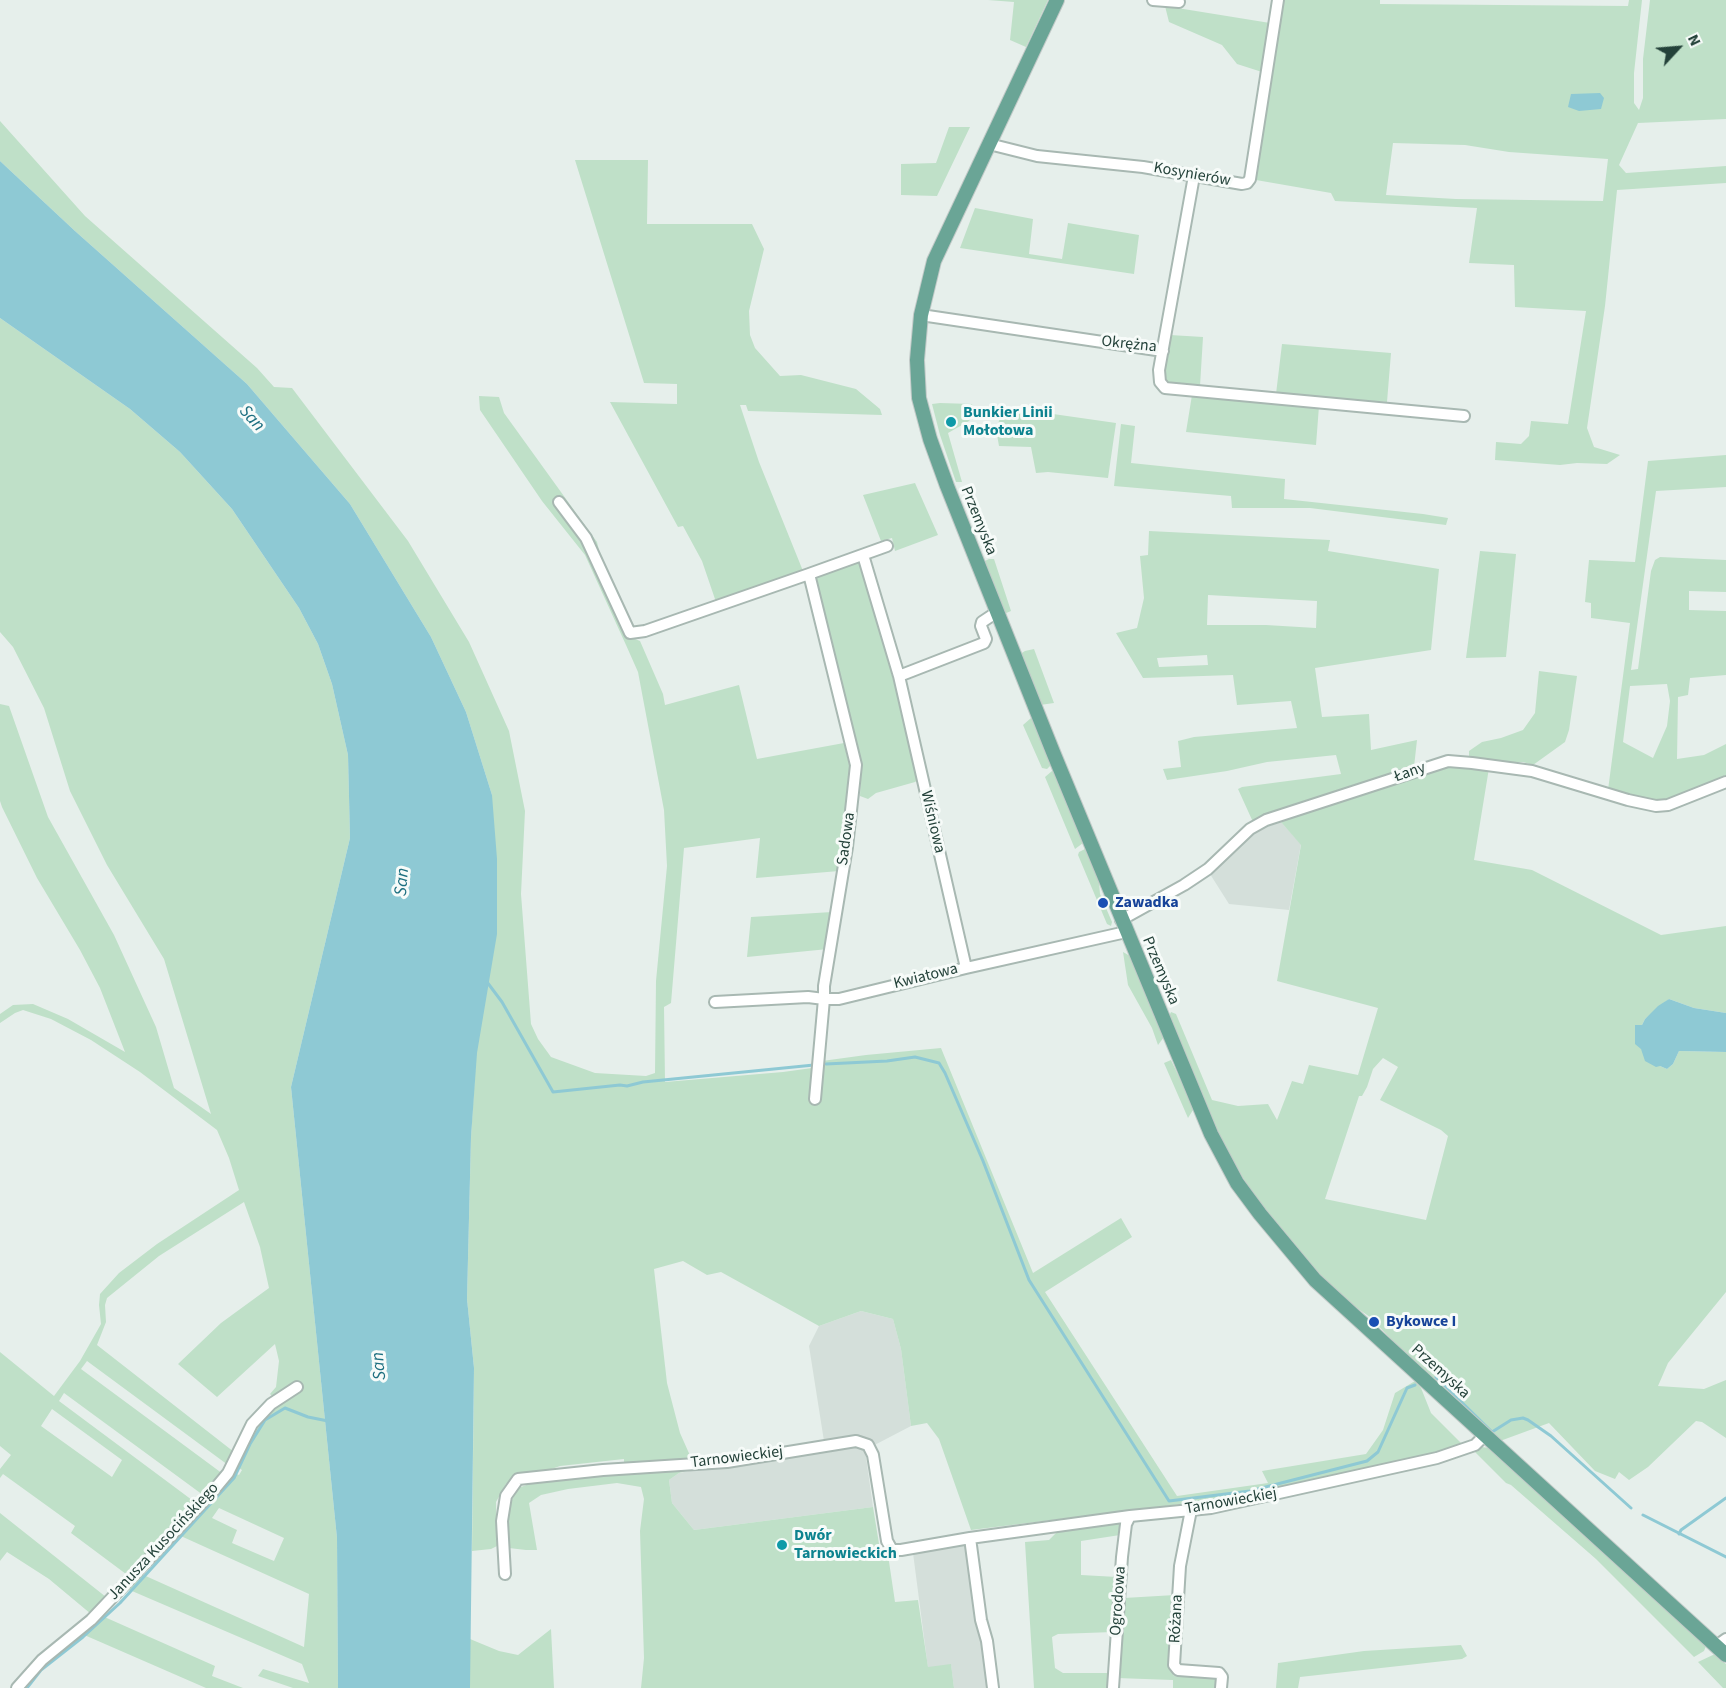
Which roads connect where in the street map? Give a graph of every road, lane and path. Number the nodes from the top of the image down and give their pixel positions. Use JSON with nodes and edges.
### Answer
{"nodes":[{"id":1,"x":1057,"y":0,"type":"edge"},
{"id":2,"x":1153,"y":0,"type":"edge"},
{"id":3,"x":1278,"y":0,"type":"edge"},
{"id":4,"x":1179,"y":2,"type":"dead end"},
{"id":5,"x":989,"y":144,"type":"junction"},
{"id":6,"x":1194,"y":176,"type":"junction"},
{"id":7,"x":921,"y":315,"type":"junction"},
{"id":8,"x":1163,"y":351,"type":"junction"},
{"id":9,"x":1464,"y":416,"type":"dead end"},
{"id":10,"x":559,"y":502,"type":"dead end"},
{"id":11,"x":887,"y":546,"type":"dead end"},
{"id":12,"x":863,"y":555,"type":"junction"},
{"id":13,"x":809,"y":574,"type":"junction"},
{"id":14,"x":997,"y":612,"type":"junction"},
{"id":15,"x":899,"y":676,"type":"junction"},
{"id":16,"x":1726,"y":782,"type":"edge"},
{"id":17,"x":1123,"y":926,"type":"junction"},
{"id":18,"x":966,"y":968,"type":"junction"},
{"id":19,"x":824,"y":999,"type":"junction"},
{"id":20,"x":715,"y":1002,"type":"dead end"},
{"id":21,"x":815,"y":1099,"type":"dead end"},
{"id":22,"x":297,"y":1388,"type":"dead end"},
{"id":23,"x":1485,"y":1435,"type":"junction"},
{"id":24,"x":1191,"y":1510,"type":"junction"},
{"id":25,"x":1130,"y":1516,"type":"junction"},
{"id":26,"x":970,"y":1538,"type":"junction"},
{"id":27,"x":505,"y":1574,"type":"dead end"},
{"id":28,"x":1723,"y":1647,"type":"edge"},
{"id":29,"x":17,"y":1688,"type":"edge"},
{"id":30,"x":993,"y":1688,"type":"edge"},
{"id":31,"x":1113,"y":1688,"type":"edge"},
{"id":32,"x":1221,"y":1688,"type":"edge"}],
"edges":[{"from":1,"to":5,"type":"main road","name":"Przemyska"},
{"from":2,"to":4,"type":"street"},
{"from":3,"to":6,"type":"street","name":"Kosynierów"},
{"from":5,"to":6,"type":"street","name":"Kosynierów"},
{"from":5,"to":7,"type":"main road","name":"Przemyska"},
{"from":6,"to":8,"type":"street","name":"Okrężna"},
{"from":7,"to":8,"type":"street","name":"Okrężna"},
{"from":7,"to":14,"type":"main road","name":"Przemyska"},
{"from":8,"to":9,"type":"street"},
{"from":10,"to":13,"type":"street"},
{"from":11,"to":12,"type":"street"},
{"from":12,"to":13,"type":"street"},
{"from":12,"to":15,"type":"street","name":"Wiśniowa"},
{"from":13,"to":19,"type":"street","name":"Sadowa"},
{"from":14,"to":15,"type":"street"},
{"from":14,"to":17,"type":"main road","name":"Przemyska"},
{"from":15,"to":18,"type":"street","name":"Wiśniowa"},
{"from":16,"to":17,"type":"street","name":"Łany"},
{"from":17,"to":18,"type":"street","name":"Kwiatowa"},
{"from":17,"to":23,"type":"main road","name":"Przemyska"},
{"from":18,"to":19,"type":"street","name":"Kwiatowa"},
{"from":19,"to":20,"type":"street"},
{"from":19,"to":21,"type":"street"},
{"from":22,"to":29,"type":"street","name":"Janusza Kusocińskiego"},
{"from":23,"to":24,"type":"street","name":"Tarnowieckiej"},
{"from":23,"to":28,"type":"main road","name":"Przemyska"},
{"from":24,"to":25,"type":"street","name":"Tarnowieckiej"},
{"from":24,"to":32,"type":"street","name":"Różana"},
{"from":25,"to":26,"type":"street","name":"Tarnowieckiej"},
{"from":25,"to":31,"type":"street","name":"Ogrodowa"},
{"from":26,"to":27,"type":"street","name":"Tarnowieckiej"},
{"from":26,"to":30,"type":"street"}]}
